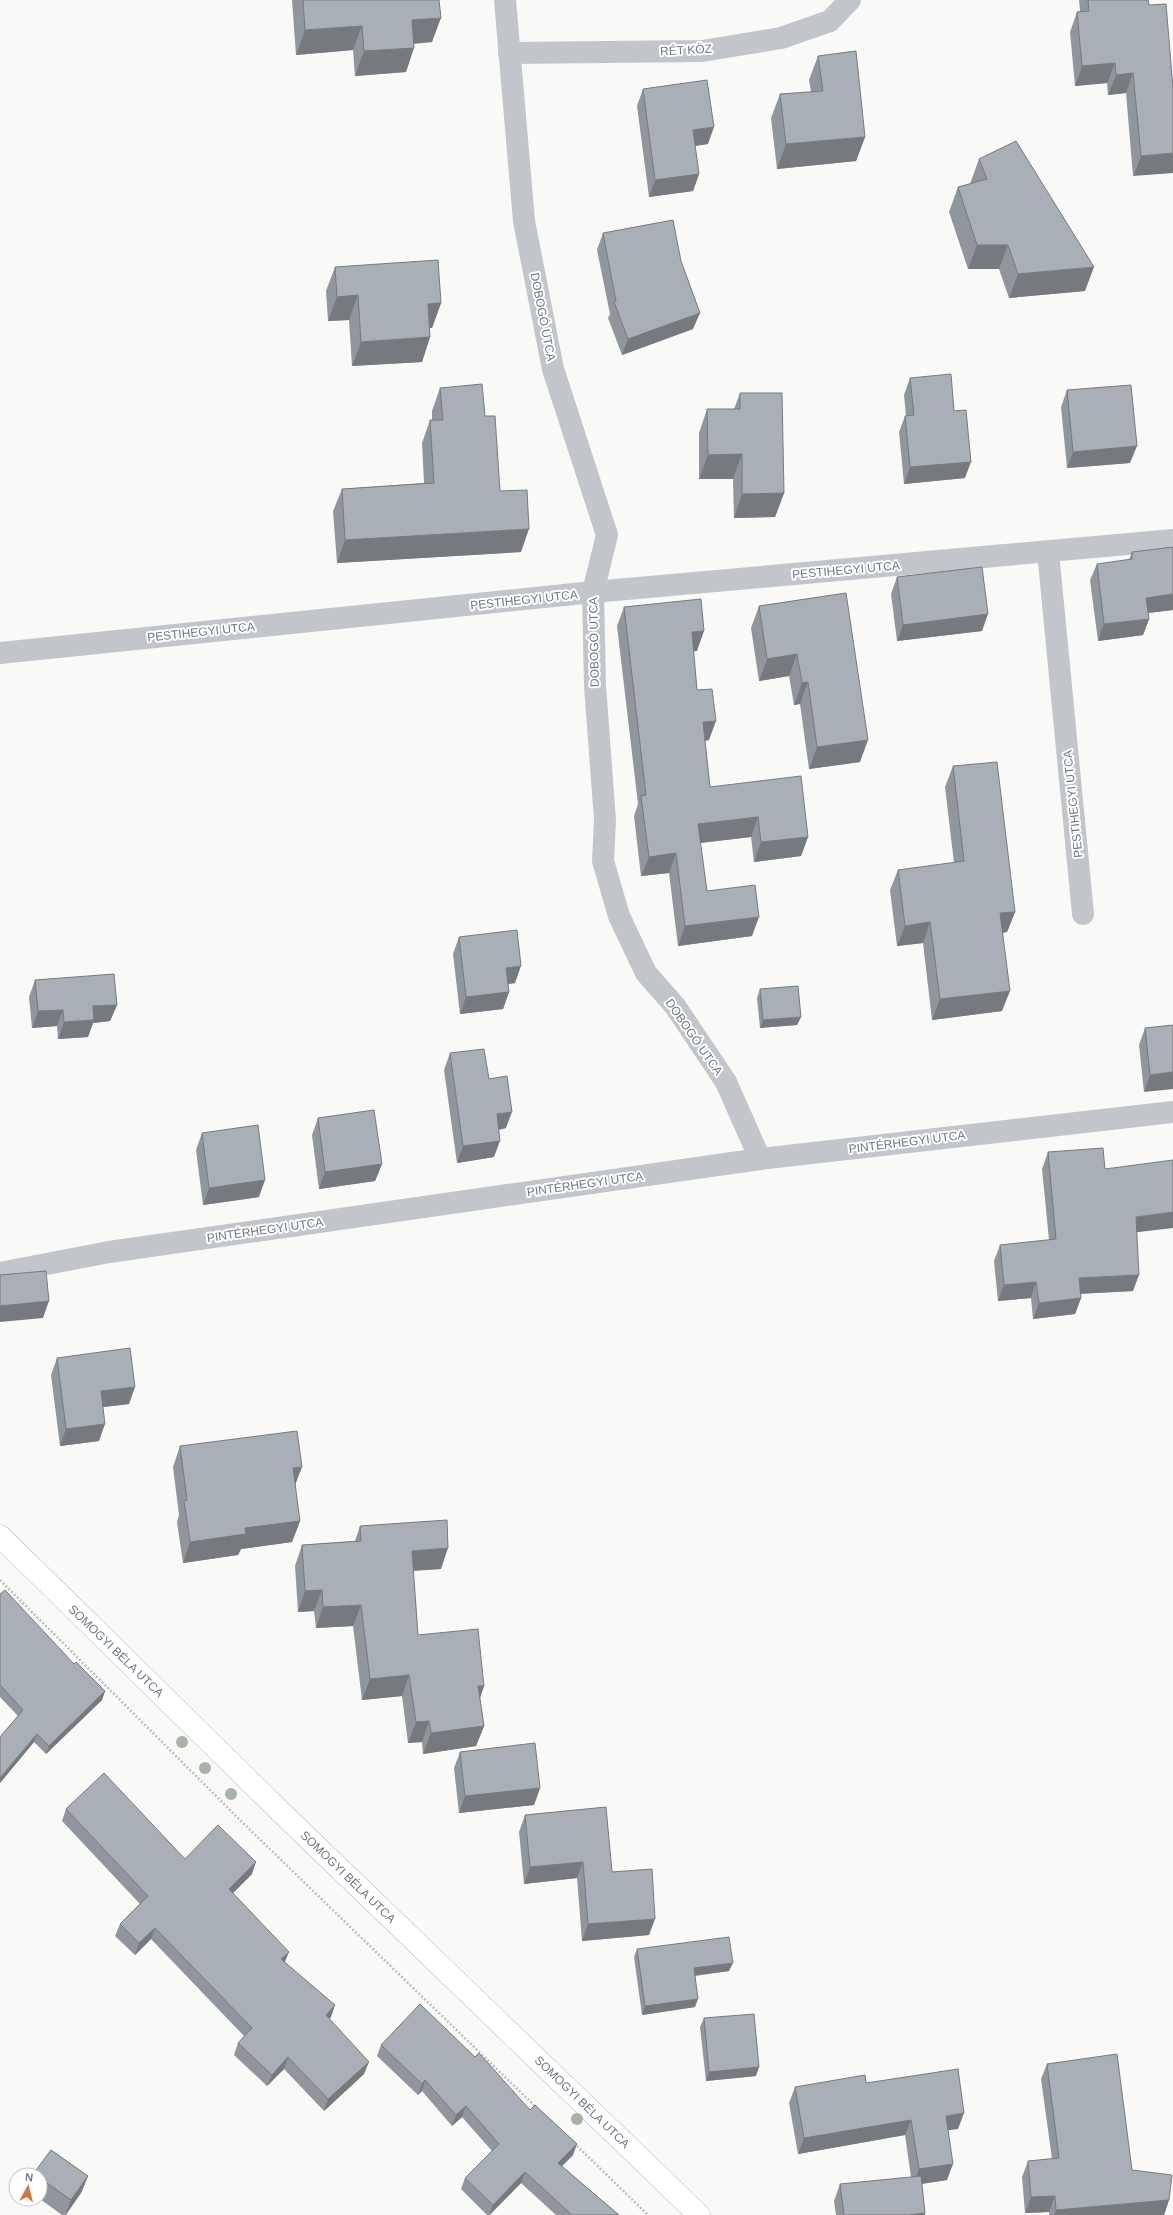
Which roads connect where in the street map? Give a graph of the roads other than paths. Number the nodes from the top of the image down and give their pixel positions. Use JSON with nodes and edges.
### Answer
{"nodes":[{"id":1,"x":505,"y":0,"type":"edge"},
{"id":2,"x":850,"y":0,"type":"edge"},
{"id":3,"x":509,"y":53,"type":"junction"},
{"id":4,"x":1173,"y":540,"type":"edge"},
{"id":5,"x":1048,"y":552,"type":"junction"},
{"id":6,"x":593,"y":592,"type":"junction"},
{"id":7,"x":0,"y":653,"type":"edge"},
{"id":8,"x":1083,"y":914,"type":"dead end"},
{"id":9,"x":1173,"y":1112,"type":"edge"},
{"id":10,"x":760,"y":1159,"type":"junction"},
{"id":11,"x":0,"y":1273,"type":"edge"},
{"id":12,"x":0,"y":1536,"type":"edge"},
{"id":13,"x":699,"y":2215,"type":"edge"}],
"edges":[{"from":1,"to":3,"type":"street","name":"DOBOGÓ UTCA"},
{"from":2,"to":3,"type":"street","name":"RÉT KÖZ"},
{"from":3,"to":6,"type":"street","name":"DOBOGÓ UTCA"},
{"from":4,"to":5,"type":"street","name":"PESTIHEGYI UTCA"},
{"from":5,"to":6,"type":"street","name":"PESTIHEGYI UTCA"},
{"from":5,"to":8,"type":"street","name":"PESTIHEGYI UTCA"},
{"from":6,"to":7,"type":"street","name":"PESTIHEGYI UTCA"},
{"from":6,"to":10,"type":"street","name":"DOBOGÓ UTCA"},
{"from":9,"to":10,"type":"street","name":"PINTÉRHEGYI UTCA"},
{"from":10,"to":11,"type":"street","name":"PINTÉRHEGYI UTCA"},
{"from":12,"to":13,"type":"main road","name":"SOMOGYI BÉLA UTCA"}]}
